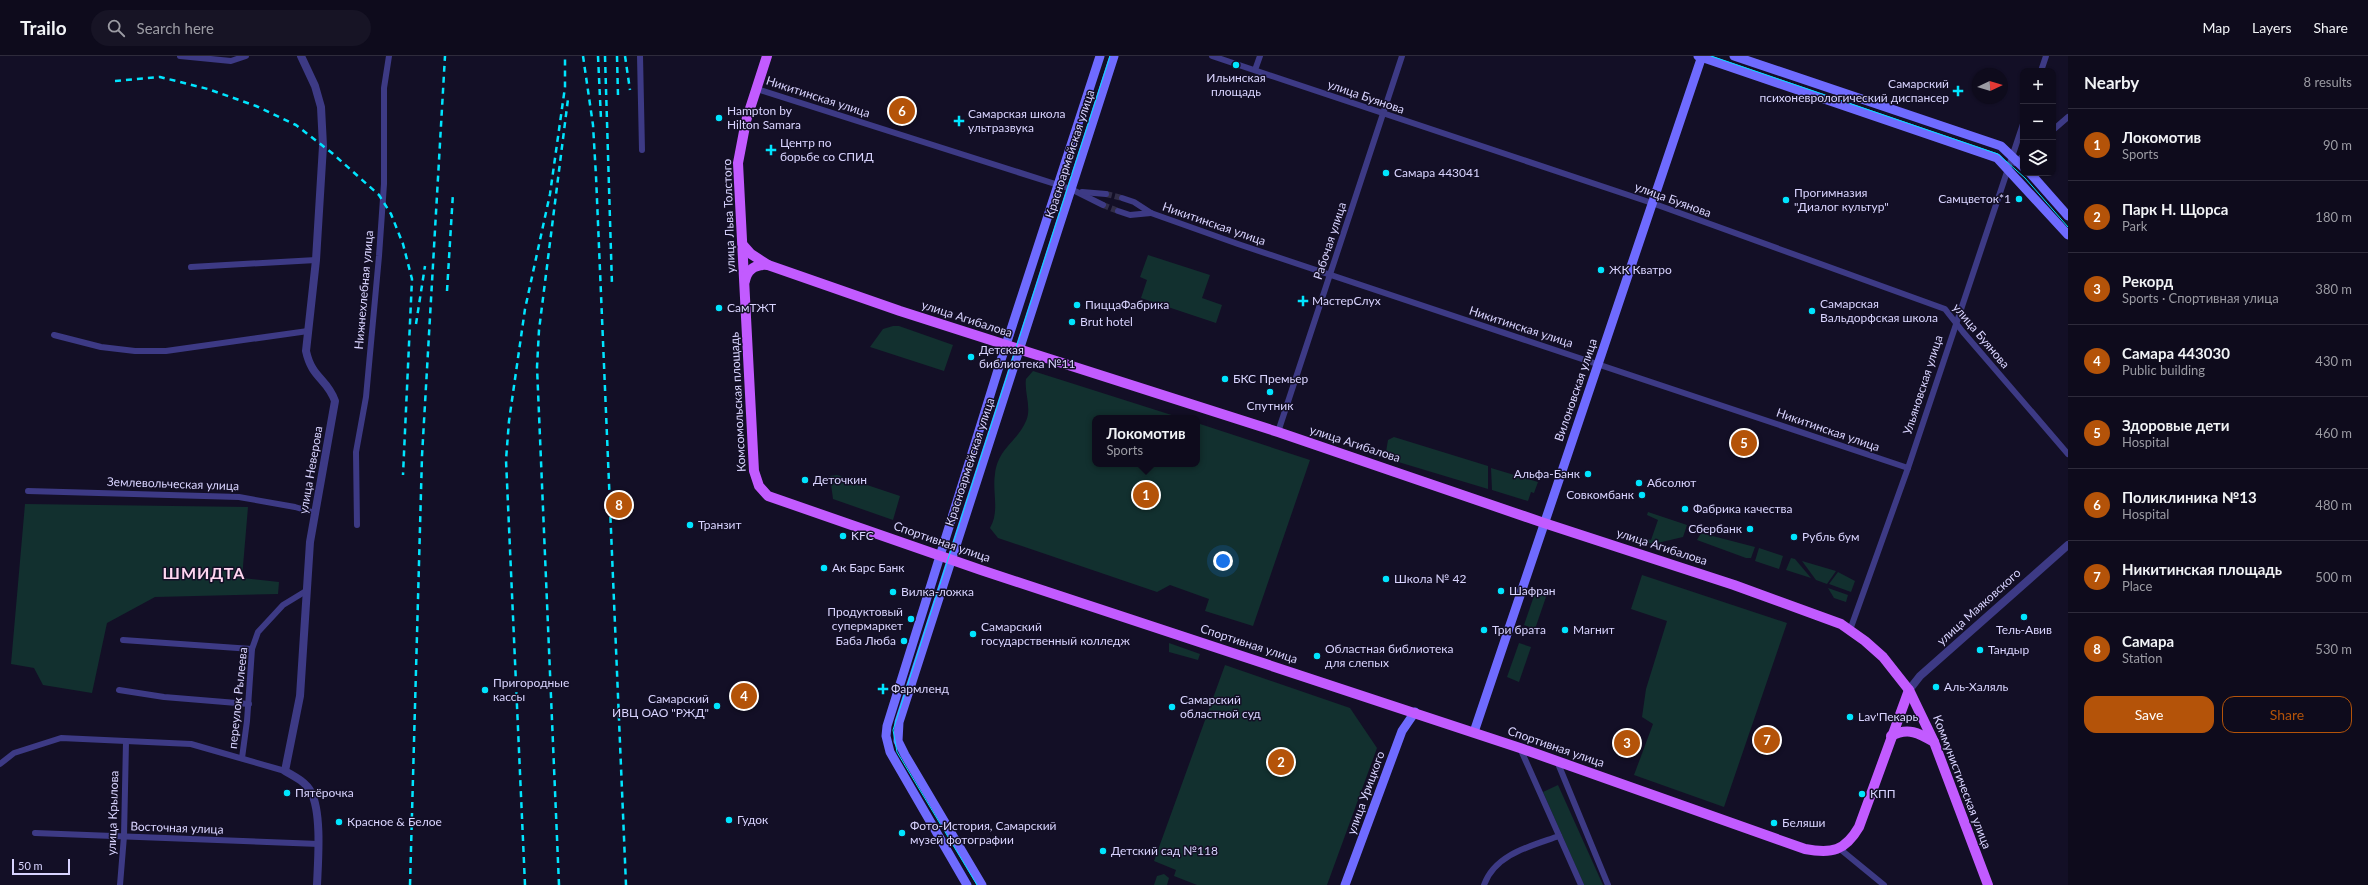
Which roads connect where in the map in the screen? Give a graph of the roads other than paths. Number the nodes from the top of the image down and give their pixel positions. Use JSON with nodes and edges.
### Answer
{"nodes":[{"id":1,"x":180,"y":56,"type":"edge"},
{"id":2,"x":246,"y":56,"type":"edge"},
{"id":3,"x":301,"y":56,"type":"edge"},
{"id":4,"x":389,"y":56,"type":"edge"},
{"id":5,"x":640,"y":56,"type":"edge"},
{"id":6,"x":767,"y":56,"type":"edge"},
{"id":7,"x":1100,"y":56,"type":"edge"},
{"id":8,"x":1114,"y":56,"type":"edge"},
{"id":9,"x":1212,"y":56,"type":"edge"},
{"id":10,"x":1260,"y":56,"type":"edge"},
{"id":11,"x":1402,"y":56,"type":"edge"},
{"id":12,"x":1700,"y":56,"type":"edge"},
{"id":13,"x":1734,"y":56,"type":"edge"},
{"id":14,"x":2046,"y":56,"type":"edge"},
{"id":15,"x":2042,"y":68,"type":"edge"},
{"id":16,"x":1255,"y":70,"type":"junction"},
{"id":17,"x":757,"y":89,"type":"junction"},
{"id":18,"x":1383,"y":114,"type":"junction"},
{"id":19,"x":2068,"y":117,"type":"edge"},
{"id":20,"x":2056,"y":127,"type":"edge"},
{"id":21,"x":2021,"y":140,"type":"edge"},
{"id":22,"x":642,"y":150,"type":"dead end"},
{"id":23,"x":2019,"y":160,"type":"edge"},
{"id":24,"x":2008,"y":169,"type":"junction"},
{"id":25,"x":2033,"y":176,"type":"edge"},
{"id":26,"x":1058,"y":185,"type":"junction"},
{"id":27,"x":1074,"y":191,"type":"junction"},
{"id":28,"x":1106,"y":194,"type":"tunnel mouth"},
{"id":29,"x":1122,"y":198,"type":"tunnel mouth"},
{"id":30,"x":1652,"y":203,"type":"junction"},
{"id":31,"x":1102,"y":206,"type":"tunnel mouth"},
{"id":32,"x":1118,"y":211,"type":"tunnel mouth"},
{"id":33,"x":1151,"y":213,"type":"junction"},
{"id":34,"x":2068,"y":216,"type":"edge"},
{"id":35,"x":2068,"y":235,"type":"edge"},
{"id":36,"x":743,"y":245,"type":"junction"},
{"id":37,"x":316,"y":260,"type":"junction"},
{"id":38,"x":768,"y":265,"type":"junction"},
{"id":39,"x":191,"y":267,"type":"dead end"},
{"id":40,"x":1330,"y":274,"type":"junction"},
{"id":41,"x":744,"y":283,"type":"junction"},
{"id":42,"x":1955,"y":322,"type":"junction"},
{"id":43,"x":308,"y":331,"type":"junction"},
{"id":44,"x":54,"y":335,"type":"dead end"},
{"id":45,"x":1006,"y":345,"type":"junction"},
{"id":46,"x":1019,"y":349,"type":"junction"},
{"id":47,"x":1597,"y":364,"type":"junction"},
{"id":48,"x":1278,"y":432,"type":"junction"},
{"id":49,"x":2068,"y":454,"type":"edge"},
{"id":50,"x":1908,"y":468,"type":"junction"},
{"id":51,"x":28,"y":491,"type":"dead end"},
{"id":52,"x":786,"y":502,"type":"joint"},
{"id":53,"x":315,"y":513,"type":"junction"},
{"id":54,"x":1544,"y":523,"type":"junction"},
{"id":55,"x":357,"y":525,"type":"dead end"},
{"id":56,"x":2068,"y":544,"type":"edge"},
{"id":57,"x":940,"y":555,"type":"junction"},
{"id":58,"x":952,"y":559,"type":"junction"},
{"id":59,"x":306,"y":591,"type":"junction"},
{"id":60,"x":1850,"y":630,"type":"junction"},
{"id":61,"x":123,"y":640,"type":"dead end"},
{"id":62,"x":252,"y":649,"type":"junction"},
{"id":63,"x":120,"y":690,"type":"dead end"},
{"id":64,"x":1910,"y":690,"type":"junction"},
{"id":65,"x":249,"y":704,"type":"junction"},
{"id":66,"x":1415,"y":712,"type":"junction"},
{"id":67,"x":1474,"y":732,"type":"junction"},
{"id":68,"x":1891,"y":736,"type":"junction"},
{"id":69,"x":126,"y":742,"type":"junction"},
{"id":70,"x":1934,"y":742,"type":"junction"},
{"id":71,"x":1520,"y":748,"type":"junction"},
{"id":72,"x":242,"y":758,"type":"junction"},
{"id":73,"x":1556,"y":760,"type":"junction"},
{"id":74,"x":0,"y":764,"type":"edge"},
{"id":75,"x":285,"y":771,"type":"junction"},
{"id":76,"x":35,"y":833,"type":"dead end"},
{"id":77,"x":124,"y":836,"type":"junction"},
{"id":78,"x":1559,"y":836,"type":"junction"},
{"id":79,"x":319,"y":844,"type":"junction"},
{"id":80,"x":1840,"y":849,"type":"junction"},
{"id":81,"x":120,"y":885,"type":"edge"},
{"id":82,"x":317,"y":885,"type":"edge"},
{"id":83,"x":967,"y":885,"type":"edge"},
{"id":84,"x":982,"y":885,"type":"edge"},
{"id":85,"x":1345,"y":885,"type":"edge"},
{"id":86,"x":1484,"y":885,"type":"edge"},
{"id":87,"x":1581,"y":885,"type":"edge"},
{"id":88,"x":1608,"y":885,"type":"edge"},
{"id":89,"x":1884,"y":885,"type":"edge"},
{"id":90,"x":1988,"y":885,"type":"edge"}],
"edges":[{"from":1,"to":2,"type":"street"},
{"from":3,"to":37,"type":"street","name":"улица Неверова"},
{"from":4,"to":55,"type":"street","name":"Нижнехлебная улица"},
{"from":5,"to":22,"type":"street"},
{"from":6,"to":17,"type":"main road","name":"улица Льва Толстого"},
{"from":7,"to":26,"type":"main road","name":"Красноармейская улица"},
{"from":8,"to":27,"type":"main road","name":"Красноармейская улица"},
{"from":9,"to":16,"type":"street","name":"улица Буянова"},
{"from":10,"to":16,"type":"street"},
{"from":11,"to":18,"type":"street","name":"Рабочая улица"},
{"from":12,"to":24,"type":"main road"},
{"from":12,"to":30,"type":"main road","name":"Вилоновская улица"},
{"from":13,"to":23,"type":"main road"},
{"from":14,"to":15,"type":"street"},
{"from":16,"to":18,"type":"street","name":"улица Буянова"},
{"from":17,"to":26,"type":"street","name":"Никитинская улица"},
{"from":17,"to":36,"type":"main road","name":"улица Льва Толстого"},
{"from":18,"to":30,"type":"street","name":"улица Буянова"},
{"from":18,"to":40,"type":"street","name":"Рабочая улица"},
{"from":19,"to":20,"type":"street"},
{"from":21,"to":23,"type":"street"},
{"from":23,"to":24,"type":"street"},
{"from":24,"to":35,"type":"main road"},
{"from":24,"to":42,"type":"street","name":"Ульяновская улица"},
{"from":25,"to":34,"type":"main road"},
{"from":26,"to":27,"type":"street","name":"Никитинская улица"},
{"from":26,"to":45,"type":"main road","name":"Красноармейская улица"},
{"from":27,"to":28,"type":"street","name":"Никитинская улица"},
{"from":27,"to":31,"type":"street","name":"Никитинская улица"},
{"from":27,"to":46,"type":"main road","name":"Красноармейская улица"},
{"from":29,"to":33,"type":"street","name":"Никитинская улица"},
{"from":30,"to":42,"type":"street","name":"улица Буянова"},
{"from":30,"to":47,"type":"main road","name":"Вилоновская улица"},
{"from":32,"to":33,"type":"street","name":"Никитинская улица"},
{"from":33,"to":40,"type":"street","name":"Никитинская улица"},
{"from":36,"to":38,"type":"main road","name":"улица Агибалова"},
{"from":36,"to":41,"type":"main road","name":"улица Льва Толстого"},
{"from":37,"to":39,"type":"street"},
{"from":37,"to":43,"type":"street","name":"улица Неверова"},
{"from":38,"to":41,"type":"main road"},
{"from":38,"to":45,"type":"main road","name":"улица Агибалова"},
{"from":40,"to":47,"type":"street","name":"Никитинская улица"},
{"from":40,"to":48,"type":"street","name":"Рабочая улица"},
{"from":41,"to":52,"type":"main road","name":"Комсомольская площадь"},
{"from":42,"to":49,"type":"street","name":"улица Буянова"},
{"from":42,"to":50,"type":"street","name":"Ульяновская улица"},
{"from":43,"to":44,"type":"street"},
{"from":43,"to":53,"type":"street","name":"улица Неверова"},
{"from":45,"to":46,"type":"main road","name":"улица Агибалова"},
{"from":45,"to":57,"type":"main road","name":"Красноармейская улица"},
{"from":46,"to":48,"type":"main road","name":"улица Агибалова"},
{"from":46,"to":58,"type":"main road","name":"Красноармейская улица"},
{"from":47,"to":50,"type":"street","name":"Никитинская улица"},
{"from":47,"to":54,"type":"main road","name":"Вилоновская улица"},
{"from":48,"to":54,"type":"main road","name":"улица Агибалова"},
{"from":50,"to":60,"type":"street","name":"Ульяновская улица"},
{"from":51,"to":53,"type":"street","name":"Землевольческая улица"},
{"from":52,"to":57,"type":"main road","name":"Спортивная улица"},
{"from":53,"to":59,"type":"street","name":"улица Неверова"},
{"from":54,"to":60,"type":"main road","name":"улица Агибалова"},
{"from":54,"to":67,"type":"main road","name":"Вилоновская улица"},
{"from":56,"to":64,"type":"street","name":"улица Маяковского"},
{"from":57,"to":58,"type":"main road","name":"Спортивная улица"},
{"from":57,"to":83,"type":"main road","name":"Красноармейская улица"},
{"from":58,"to":66,"type":"main road","name":"Спортивная улица"},
{"from":58,"to":84,"type":"main road","name":"Красноармейская улица"},
{"from":59,"to":62,"type":"street","name":"переулок Рылеева"},
{"from":59,"to":75,"type":"street","name":"улица Неверова"},
{"from":60,"to":64,"type":"main road","name":"улица Агибалова"},
{"from":61,"to":62,"type":"street"},
{"from":62,"to":65,"type":"street","name":"переулок Рылеева"},
{"from":63,"to":65,"type":"street"},
{"from":64,"to":68,"type":"main road"},
{"from":64,"to":70,"type":"main road","name":"Коммунистическая улица"},
{"from":65,"to":72,"type":"street","name":"переулок Рылеева"},
{"from":66,"to":67,"type":"main road","name":"Спортивная улица"},
{"from":66,"to":85,"type":"main road","name":"улица Урицкого"},
{"from":67,"to":71,"type":"main road","name":"Спортивная улица"},
{"from":68,"to":70,"type":"main road"},
{"from":68,"to":80,"type":"main road"},
{"from":69,"to":72,"type":"street"},
{"from":69,"to":74,"type":"street"},
{"from":69,"to":77,"type":"street","name":"улица Крылова"},
{"from":70,"to":90,"type":"main road","name":"Коммунистическая улица"},
{"from":71,"to":73,"type":"main road","name":"Спортивная улица"},
{"from":71,"to":78,"type":"street"},
{"from":72,"to":75,"type":"street"},
{"from":73,"to":80,"type":"main road","name":"Спортивная улица"},
{"from":73,"to":88,"type":"street"},
{"from":75,"to":79,"type":"street"},
{"from":76,"to":77,"type":"street","name":"Восточная улица"},
{"from":77,"to":79,"type":"street","name":"Восточная улица"},
{"from":77,"to":81,"type":"street","name":"улица Крылова"},
{"from":78,"to":86,"type":"street"},
{"from":78,"to":87,"type":"street"},
{"from":79,"to":82,"type":"street"},
{"from":80,"to":89,"type":"street"}]}
